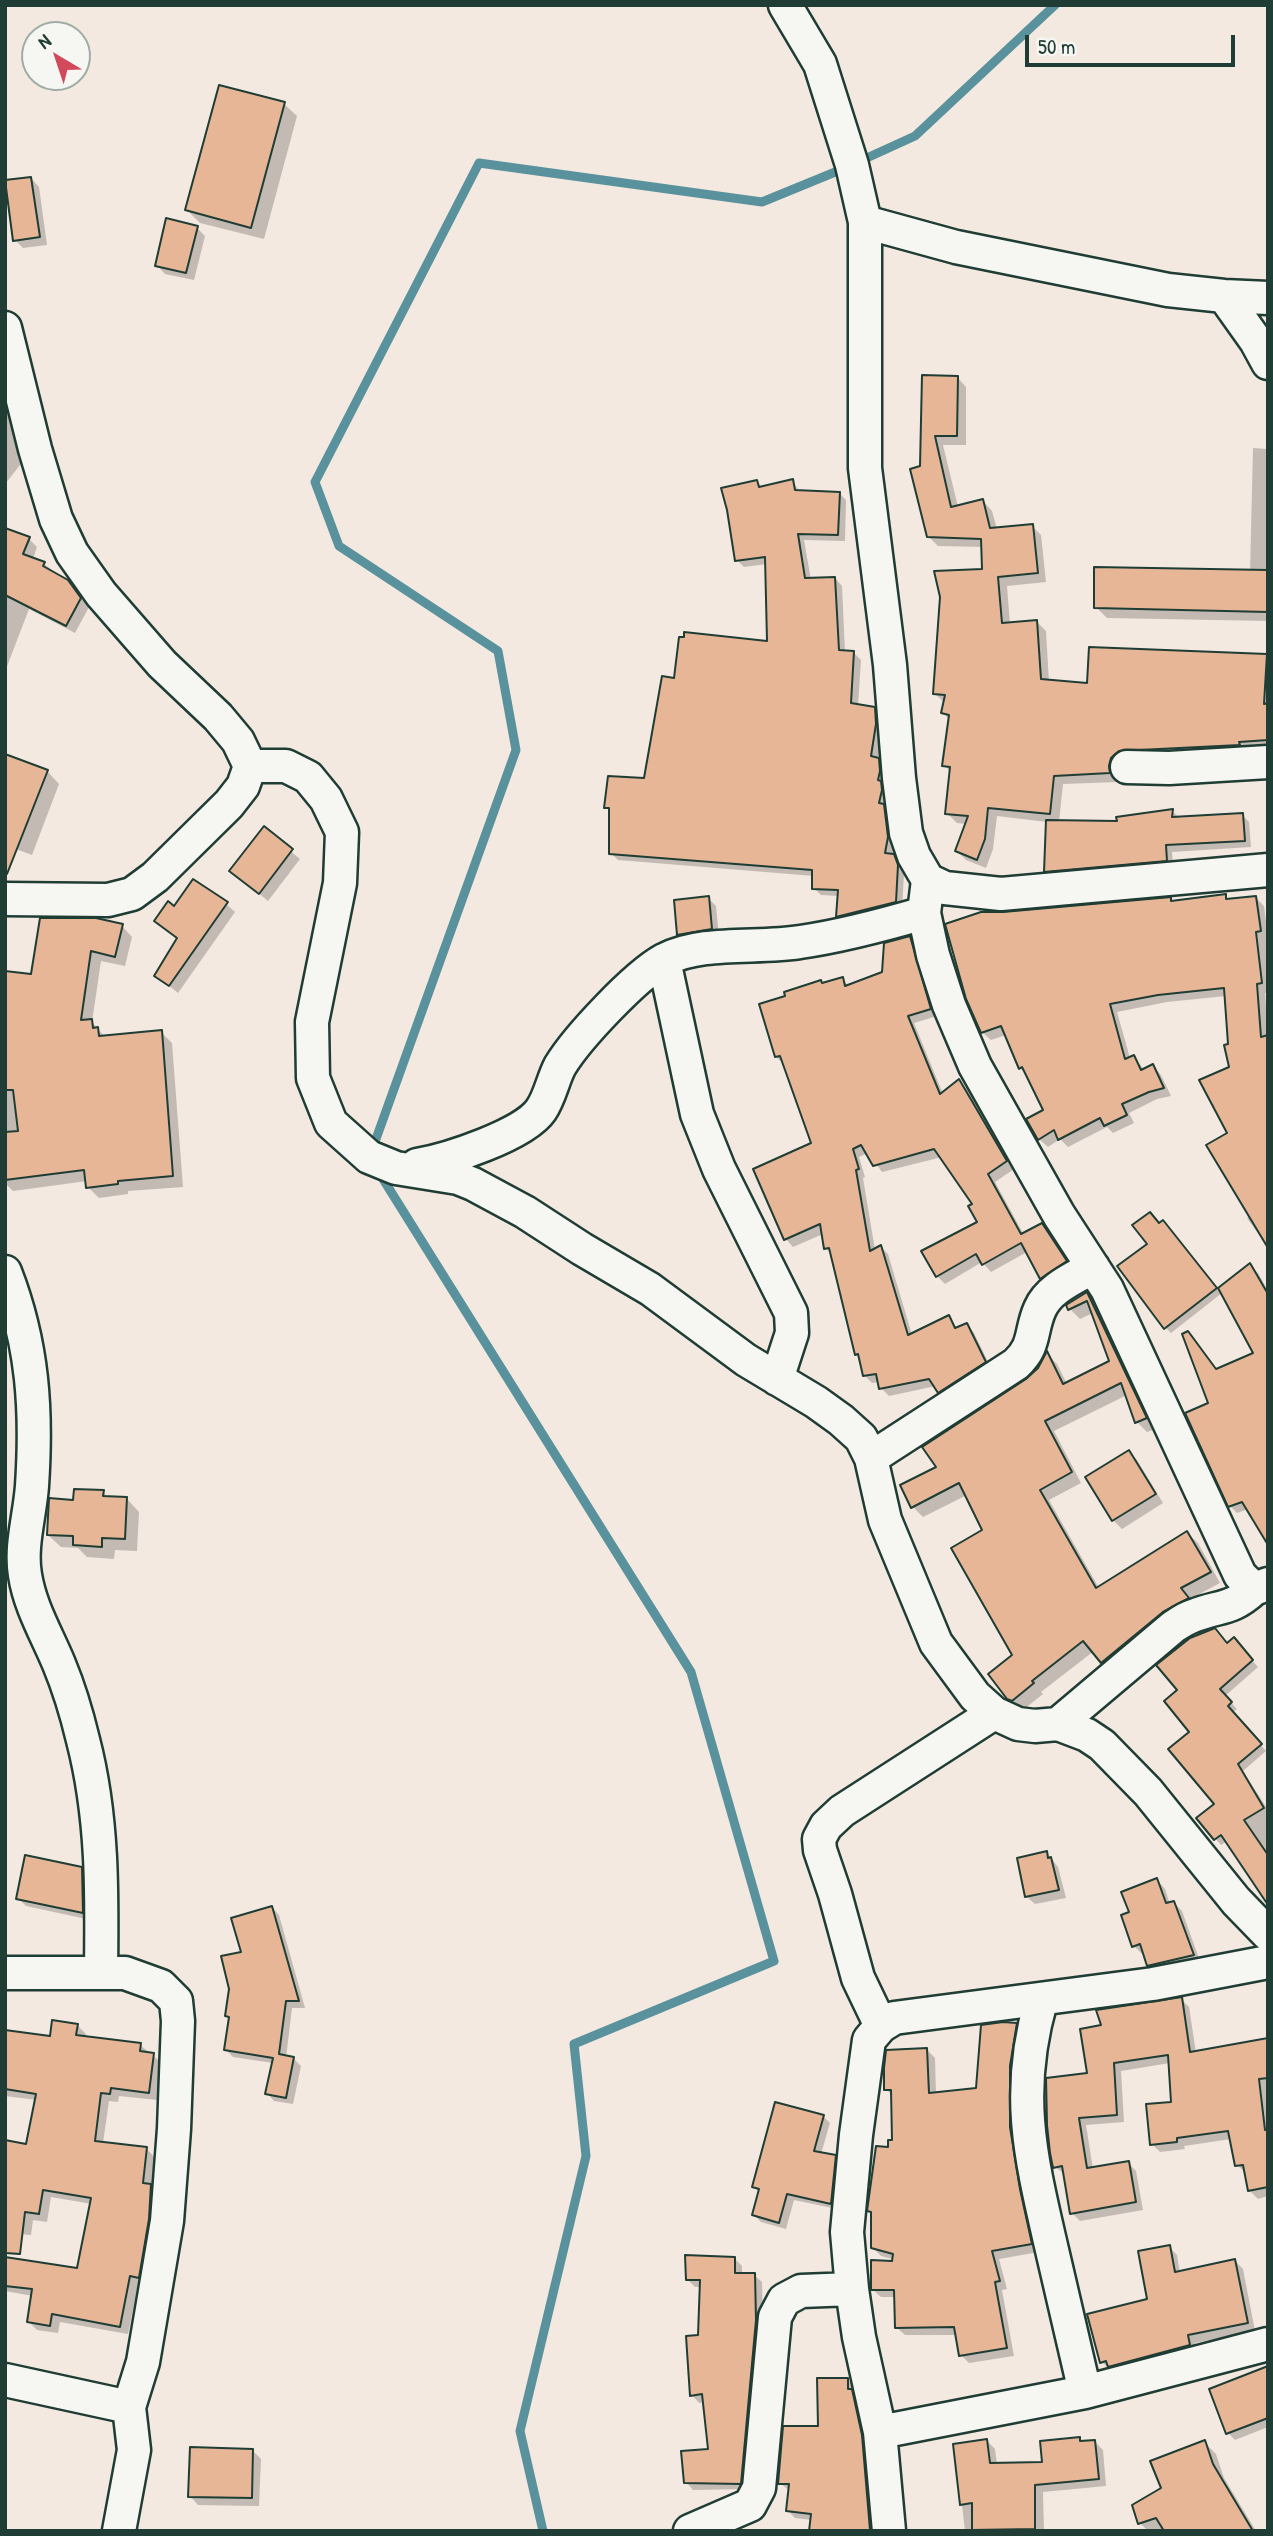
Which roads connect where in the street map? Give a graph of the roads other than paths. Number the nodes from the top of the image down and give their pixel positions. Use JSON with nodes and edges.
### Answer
{"nodes":[{"id":1,"x":785,"y":5,"type":"edge"},
{"id":2,"x":814,"y":5,"type":"edge"},
{"id":3,"x":820,"y":64,"type":"junction"},
{"id":4,"x":865,"y":222,"type":"junction"},
{"id":5,"x":1230,"y":297,"type":"junction"},
{"id":6,"x":1268,"y":298,"type":"edge"},
{"id":7,"x":5,"y":328,"type":"edge"},
{"id":8,"x":1268,"y":328,"type":"edge"},
{"id":9,"x":1268,"y":363,"type":"edge"},
{"id":10,"x":1268,"y":762,"type":"edge"},
{"id":11,"x":250,"y":766,"type":"junction"},
{"id":12,"x":1127,"y":767,"type":"dead end"},
{"id":13,"x":1268,"y":870,"type":"edge"},
{"id":14,"x":928,"y":880,"type":"junction"},
{"id":15,"x":5,"y":899,"type":"edge"},
{"id":16,"x":924,"y":913,"type":"junction"},
{"id":17,"x":664,"y":960,"type":"junction"},
{"id":18,"x":396,"y":1168,"type":"junction"},
{"id":19,"x":1093,"y":1267,"type":"junction"},
{"id":20,"x":5,"y":1272,"type":"edge"},
{"id":21,"x":777,"y":1379,"type":"junction"},
{"id":22,"x":872,"y":1458,"type":"junction"},
{"id":23,"x":1261,"y":1587,"type":"edge"},
{"id":24,"x":994,"y":1713,"type":"junction"},
{"id":25,"x":1058,"y":1724,"type":"junction"},
{"id":26,"x":1268,"y":1934,"type":"edge"},
{"id":27,"x":1268,"y":1962,"type":"edge"},
{"id":28,"x":101,"y":1972,"type":"junction"},
{"id":29,"x":5,"y":1973,"type":"edge"},
{"id":30,"x":1041,"y":2001,"type":"junction"},
{"id":31,"x":881,"y":2026,"type":"junction"},
{"id":32,"x":852,"y":2289,"type":"junction"},
{"id":33,"x":1268,"y":2344,"type":"edge"},
{"id":34,"x":5,"y":2380,"type":"edge"},
{"id":35,"x":1085,"y":2392,"type":"junction"},
{"id":36,"x":130,"y":2407,"type":"junction"},
{"id":37,"x":880,"y":2432,"type":"junction"},
{"id":38,"x":119,"y":2531,"type":"edge"},
{"id":39,"x":690,"y":2531,"type":"edge"},
{"id":40,"x":889,"y":2531,"type":"edge"}],
"edges":[{"from":1,"to":3,"type":"street"},
{"from":2,"to":3,"type":"street"},
{"from":3,"to":4,"type":"street"},
{"from":4,"to":5,"type":"street"},
{"from":4,"to":14,"type":"street"},
{"from":5,"to":6,"type":"street"},
{"from":5,"to":8,"type":"street"},
{"from":5,"to":9,"type":"street"},
{"from":7,"to":11,"type":"street"},
{"from":10,"to":12,"type":"street"},
{"from":11,"to":15,"type":"street"},
{"from":11,"to":18,"type":"street"},
{"from":13,"to":14,"type":"street"},
{"from":14,"to":16,"type":"street"},
{"from":16,"to":17,"type":"street"},
{"from":16,"to":19,"type":"street"},
{"from":17,"to":18,"type":"street"},
{"from":17,"to":21,"type":"street"},
{"from":18,"to":21,"type":"street"},
{"from":19,"to":22,"type":"street"},
{"from":19,"to":23,"type":"street"},
{"from":20,"to":28,"type":"street"},
{"from":21,"to":22,"type":"street"},
{"from":22,"to":24,"type":"street"},
{"from":23,"to":25,"type":"street"},
{"from":24,"to":25,"type":"street"},
{"from":24,"to":31,"type":"street"},
{"from":25,"to":26,"type":"street"},
{"from":27,"to":30,"type":"street"},
{"from":28,"to":29,"type":"street"},
{"from":28,"to":36,"type":"street"},
{"from":30,"to":31,"type":"street"},
{"from":30,"to":35,"type":"street"},
{"from":31,"to":32,"type":"street"},
{"from":32,"to":37,"type":"street"},
{"from":32,"to":39,"type":"street"},
{"from":33,"to":35,"type":"street"},
{"from":34,"to":36,"type":"street"},
{"from":35,"to":37,"type":"street"},
{"from":36,"to":38,"type":"street"},
{"from":37,"to":40,"type":"street"}]}
